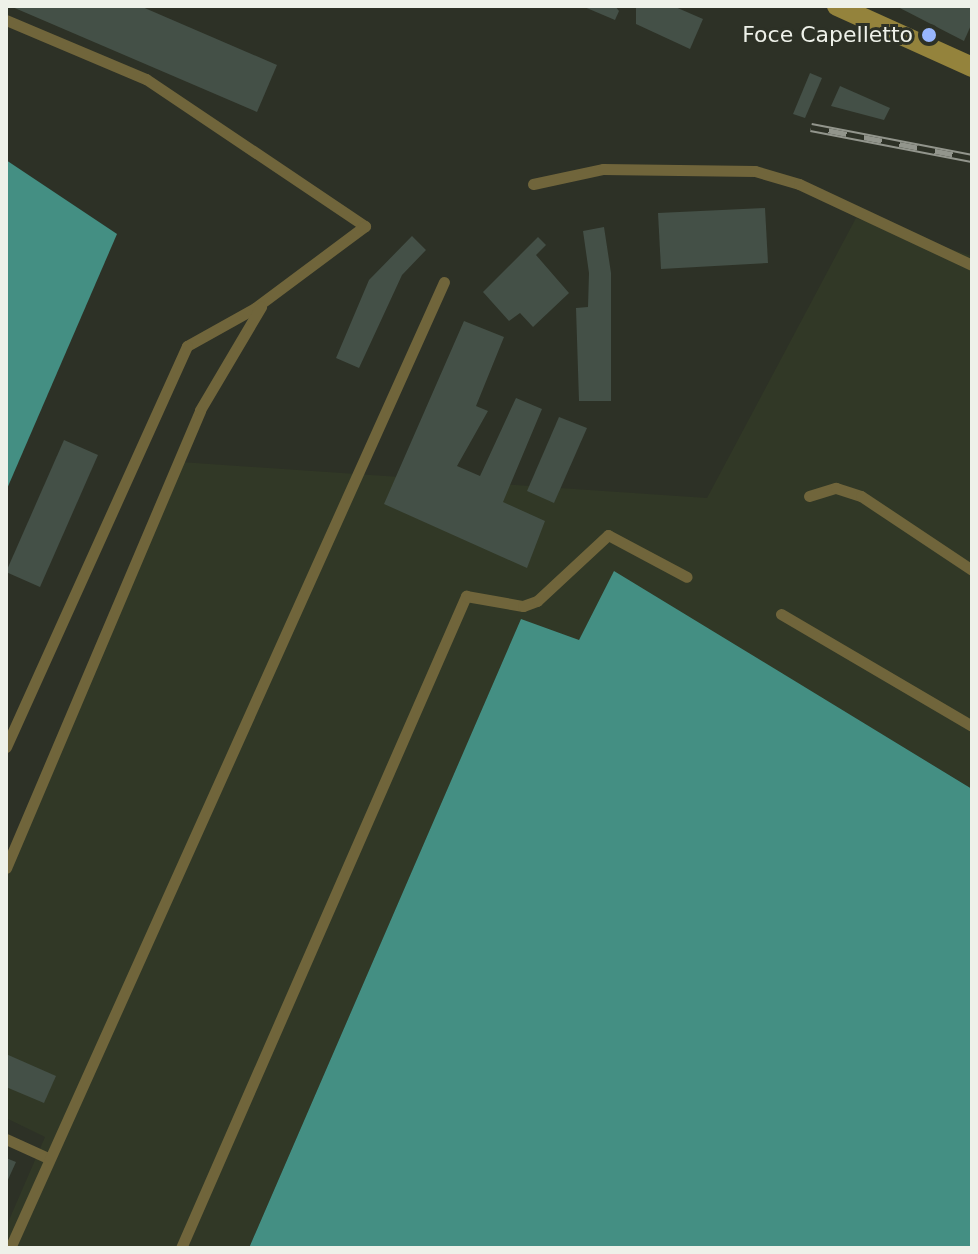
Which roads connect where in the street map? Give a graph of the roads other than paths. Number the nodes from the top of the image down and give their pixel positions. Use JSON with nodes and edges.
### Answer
{"nodes":[{"id":1,"x":837,"y":6,"type":"edge"},
{"id":2,"x":6,"y":20,"type":"edge"},
{"id":3,"x":972,"y":67,"type":"edge"},
{"id":4,"x":533,"y":184,"type":"dead end"},
{"id":5,"x":972,"y":265,"type":"edge"},
{"id":6,"x":444,"y":282,"type":"dead end"},
{"id":7,"x":265,"y":299,"type":"junction"},
{"id":8,"x":809,"y":496,"type":"dead end"},
{"id":9,"x":972,"y":570,"type":"edge"},
{"id":10,"x":687,"y":577,"type":"dead end"},
{"id":11,"x":781,"y":614,"type":"dead end"},
{"id":12,"x":972,"y":726,"type":"edge"},
{"id":13,"x":6,"y":747,"type":"edge"},
{"id":14,"x":6,"y":868,"type":"edge"},
{"id":15,"x":6,"y":1139,"type":"edge"},
{"id":16,"x":48,"y":1158,"type":"junction"},
{"id":17,"x":10,"y":1248,"type":"edge"},
{"id":18,"x":181,"y":1248,"type":"edge"}],
"edges":[{"from":1,"to":3,"type":"main road"},
{"from":2,"to":7,"type":"lane"},
{"from":4,"to":5,"type":"lane"},
{"from":6,"to":16,"type":"lane"},
{"from":7,"to":13,"type":"lane"},
{"from":7,"to":14,"type":"lane"},
{"from":8,"to":9,"type":"lane"},
{"from":10,"to":18,"type":"lane"},
{"from":11,"to":12,"type":"lane"},
{"from":15,"to":16,"type":"lane"},
{"from":16,"to":17,"type":"lane"}]}
